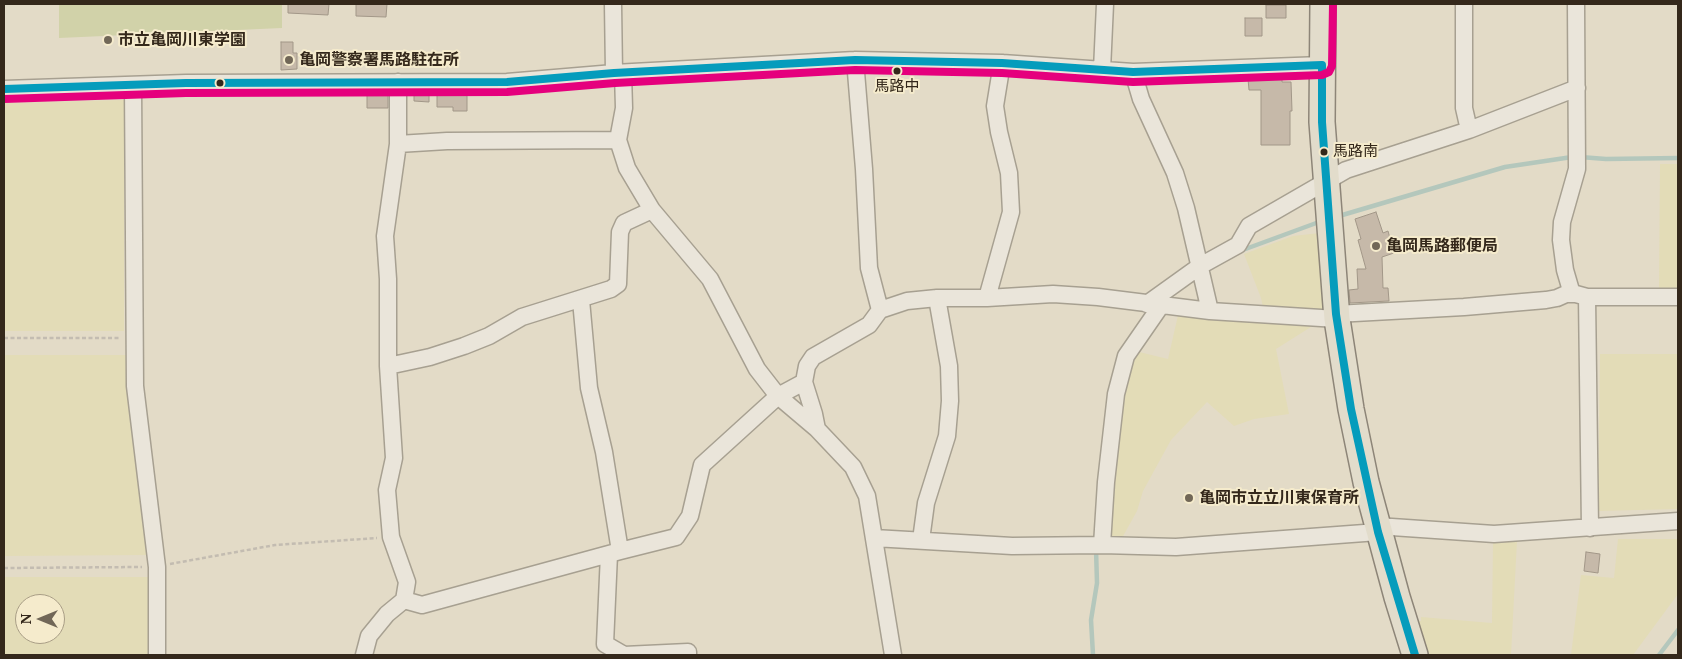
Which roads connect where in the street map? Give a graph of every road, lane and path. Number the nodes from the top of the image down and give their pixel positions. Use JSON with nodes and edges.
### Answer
{"nodes":[{"id":1,"x":614,"y":4,"type":"edge"},
{"id":2,"x":1105,"y":4,"type":"edge"},
{"id":3,"x":1323,"y":4,"type":"edge"},
{"id":4,"x":1464,"y":4,"type":"edge"},
{"id":5,"x":1576,"y":4,"type":"edge"},
{"id":6,"x":855,"y":60,"type":"junction"},
{"id":7,"x":1002,"y":63,"type":"junction"},
{"id":8,"x":1322,"y":65,"type":"junction"},
{"id":9,"x":1102,"y":70,"type":"junction"},
{"id":10,"x":1133,"y":72,"type":"junction"},
{"id":11,"x":619,"y":73,"type":"junction"},
{"id":12,"x":398,"y":82,"type":"junction"},
{"id":13,"x":133,"y":85,"type":"junction"},
{"id":14,"x":1577,"y":88,"type":"junction"},
{"id":15,"x":4,"y":89,"type":"edge"},
{"id":16,"x":1469,"y":130,"type":"junction"},
{"id":17,"x":618,"y":140,"type":"junction"},
{"id":18,"x":398,"y":144,"type":"junction"},
{"id":19,"x":1327,"y":182,"type":"junction"},
{"id":20,"x":652,"y":210,"type":"junction"},
{"id":21,"x":1200,"y":266,"type":"junction"},
{"id":22,"x":1579,"y":295,"type":"junction"},
{"id":23,"x":1678,"y":297,"type":"edge"},
{"id":24,"x":937,"y":298,"type":"junction"},
{"id":25,"x":987,"y":298,"type":"junction"},
{"id":26,"x":581,"y":300,"type":"junction"},
{"id":27,"x":1154,"y":304,"type":"junction"},
{"id":28,"x":880,"y":310,"type":"junction"},
{"id":29,"x":1210,"y":311,"type":"junction"},
{"id":30,"x":1337,"y":317,"type":"junction"},
{"id":31,"x":4,"y":338,"type":"edge"},
{"id":32,"x":134,"y":338,"type":"junction"},
{"id":33,"x":388,"y":366,"type":"junction"},
{"id":34,"x":804,"y":382,"type":"junction"},
{"id":35,"x":778,"y":396,"type":"junction"},
{"id":36,"x":817,"y":429,"type":"junction"},
{"id":37,"x":1678,"y":521,"type":"edge"},
{"id":38,"x":1590,"y":528,"type":"junction"},
{"id":39,"x":1378,"y":529,"type":"junction"},
{"id":40,"x":391,"y":537,"type":"junction"},
{"id":41,"x":874,"y":538,"type":"junction"},
{"id":42,"x":921,"y":540,"type":"junction"},
{"id":43,"x":1102,"y":545,"type":"junction"},
{"id":44,"x":615,"y":552,"type":"junction"},
{"id":45,"x":157,"y":567,"type":"junction"},
{"id":46,"x":4,"y":568,"type":"edge"},
{"id":47,"x":404,"y":600,"type":"junction"},
{"id":48,"x":157,"y":655,"type":"edge"},
{"id":49,"x":364,"y":655,"type":"edge"},
{"id":50,"x":624,"y":655,"type":"edge"},
{"id":51,"x":688,"y":655,"type":"edge"},
{"id":52,"x":893,"y":655,"type":"edge"},
{"id":53,"x":1415,"y":655,"type":"edge"}],
"edges":[{"from":1,"to":11,"type":"street"},
{"from":2,"to":9,"type":"street"},
{"from":3,"to":8,"type":"main road"},
{"from":4,"to":16,"type":"street"},
{"from":5,"to":14,"type":"street"},
{"from":6,"to":7,"type":"street"},
{"from":6,"to":11,"type":"street"},
{"from":6,"to":28,"type":"street"},
{"from":7,"to":9,"type":"street"},
{"from":7,"to":25,"type":"street"},
{"from":8,"to":10,"type":"street"},
{"from":8,"to":19,"type":"main road"},
{"from":9,"to":10,"type":"street"},
{"from":10,"to":21,"type":"street"},
{"from":11,"to":12,"type":"street"},
{"from":11,"to":17,"type":"street"},
{"from":12,"to":13,"type":"street"},
{"from":12,"to":18,"type":"street"},
{"from":13,"to":15,"type":"street"},
{"from":13,"to":32,"type":"street"},
{"from":14,"to":16,"type":"street"},
{"from":14,"to":22,"type":"street"},
{"from":16,"to":19,"type":"street"},
{"from":17,"to":18,"type":"street"},
{"from":17,"to":20,"type":"street"},
{"from":18,"to":33,"type":"street"},
{"from":19,"to":21,"type":"street"},
{"from":19,"to":30,"type":"main road"},
{"from":20,"to":26,"type":"street"},
{"from":20,"to":35,"type":"street"},
{"from":21,"to":27,"type":"street"},
{"from":21,"to":29,"type":"street"},
{"from":22,"to":23,"type":"street"},
{"from":22,"to":30,"type":"street"},
{"from":22,"to":38,"type":"street"},
{"from":24,"to":25,"type":"street"},
{"from":24,"to":28,"type":"street"},
{"from":24,"to":42,"type":"street"},
{"from":25,"to":27,"type":"street"},
{"from":26,"to":33,"type":"street"},
{"from":26,"to":44,"type":"street"},
{"from":27,"to":29,"type":"street"},
{"from":27,"to":43,"type":"street"},
{"from":28,"to":34,"type":"street"},
{"from":29,"to":30,"type":"street"},
{"from":30,"to":39,"type":"main road"},
{"from":31,"to":32,"type":"path"},
{"from":32,"to":45,"type":"street"},
{"from":33,"to":40,"type":"street"},
{"from":34,"to":35,"type":"street"},
{"from":34,"to":36,"type":"street"},
{"from":35,"to":36,"type":"street"},
{"from":35,"to":44,"type":"street"},
{"from":36,"to":41,"type":"street"},
{"from":37,"to":38,"type":"street"},
{"from":38,"to":39,"type":"street"},
{"from":39,"to":43,"type":"street"},
{"from":39,"to":53,"type":"main road"},
{"from":40,"to":45,"type":"path"},
{"from":40,"to":47,"type":"street"},
{"from":41,"to":42,"type":"street"},
{"from":41,"to":52,"type":"street"},
{"from":42,"to":43,"type":"street"},
{"from":44,"to":47,"type":"street"},
{"from":44,"to":50,"type":"street"},
{"from":45,"to":46,"type":"path"},
{"from":45,"to":48,"type":"street"},
{"from":47,"to":49,"type":"street"},
{"from":50,"to":51,"type":"street"}]}
